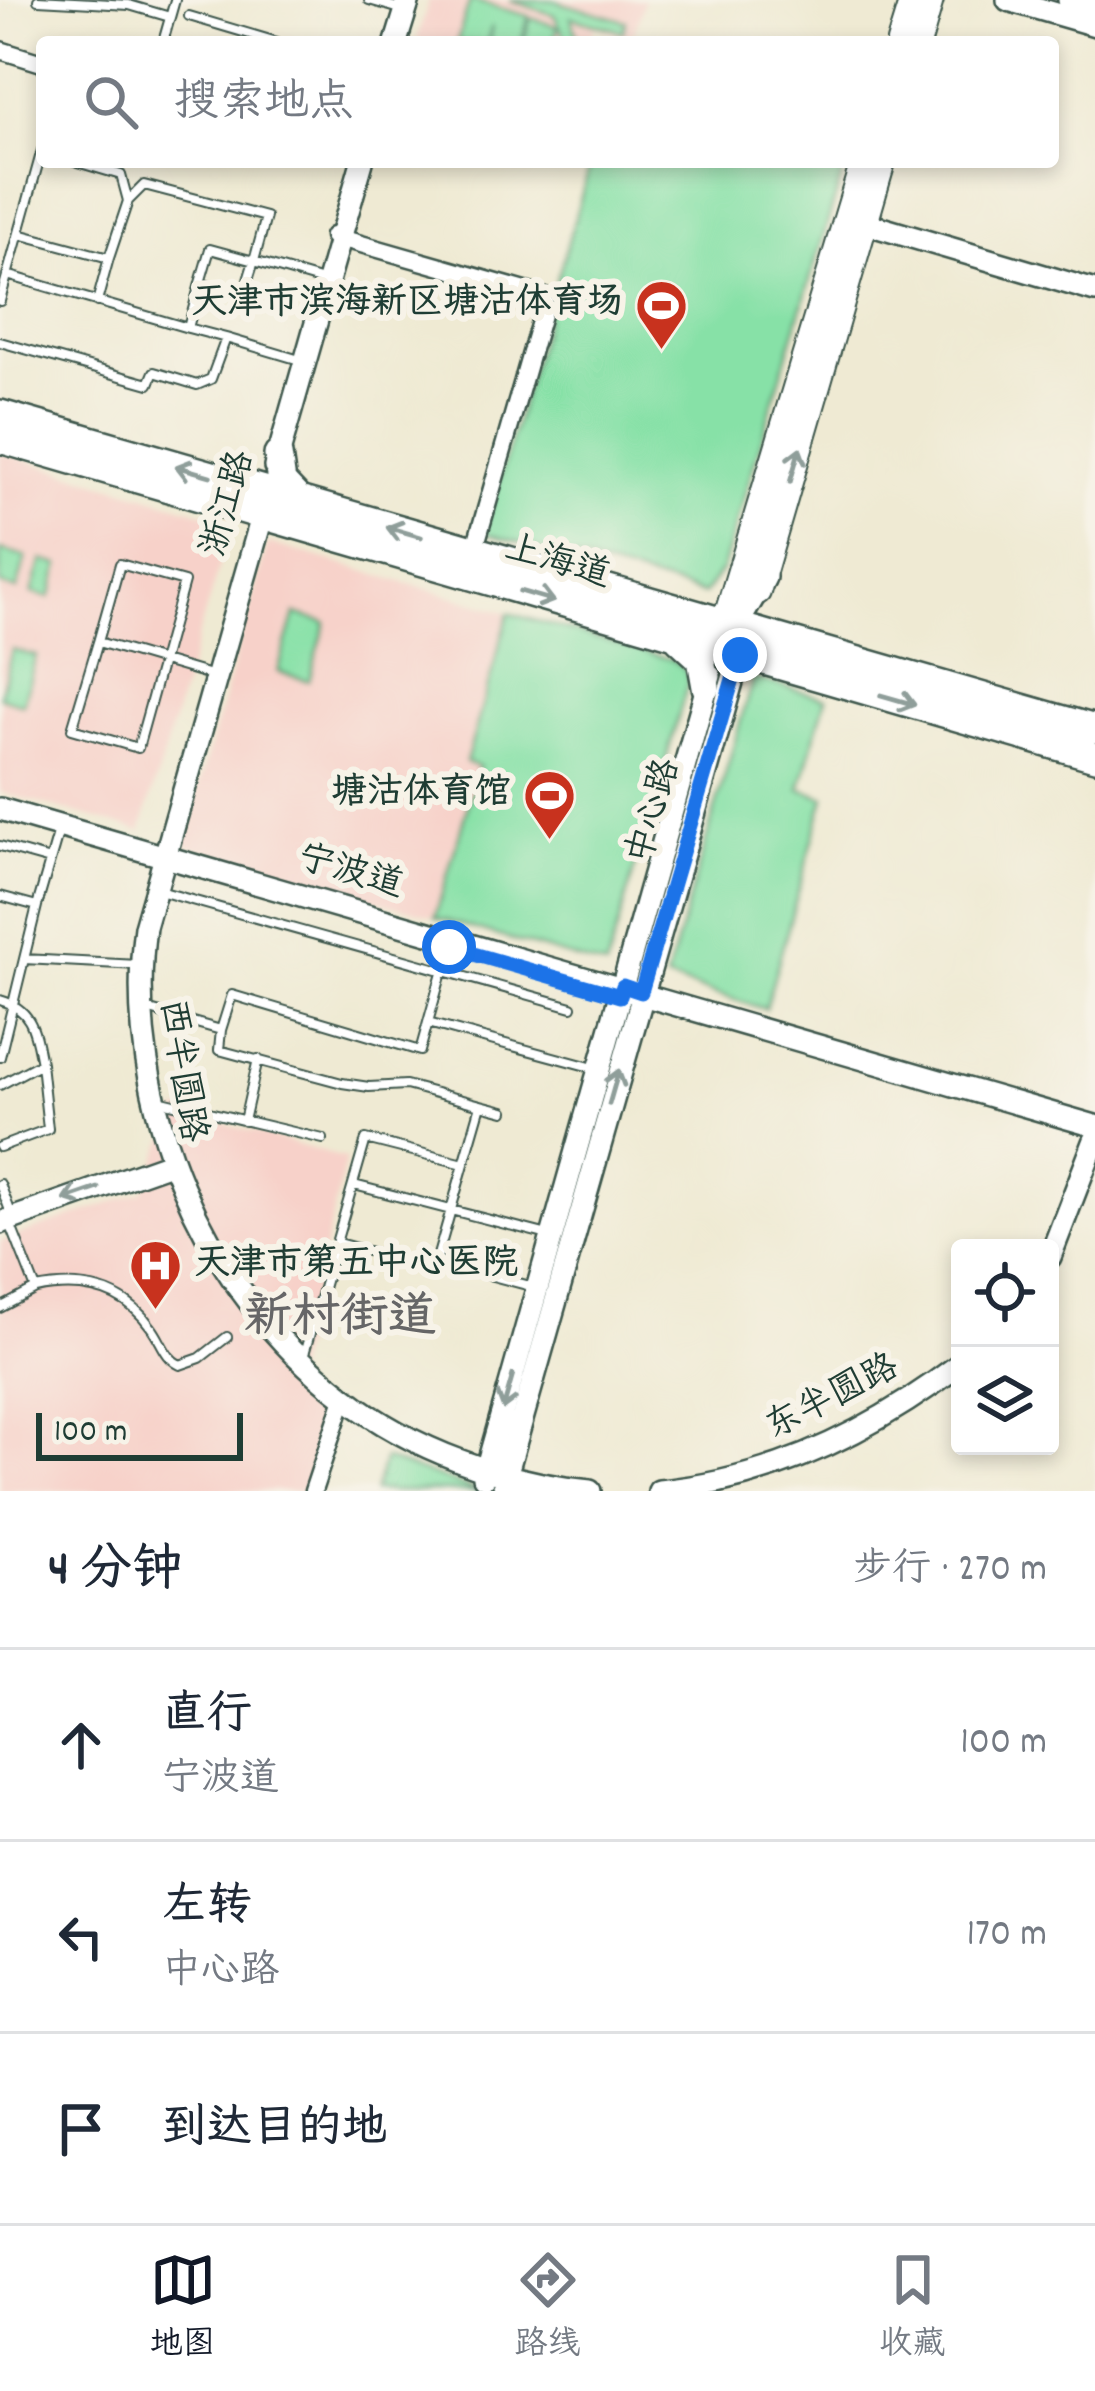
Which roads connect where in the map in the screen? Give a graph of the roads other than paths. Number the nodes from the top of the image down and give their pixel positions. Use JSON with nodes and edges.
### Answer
{"nodes":[{"id":1,"x":38,"y":0,"type":"edge"},
{"id":2,"x":175,"y":0,"type":"edge"},
{"id":3,"x":369,"y":0,"type":"edge"},
{"id":4,"x":912,"y":0,"type":"edge"},
{"id":5,"x":931,"y":0,"type":"edge"},
{"id":6,"x":1009,"y":0,"type":"edge"},
{"id":7,"x":1069,"y":0,"type":"edge"},
{"id":8,"x":403,"y":5,"type":"edge"},
{"id":9,"x":1095,"y":8,"type":"edge"},
{"id":10,"x":189,"y":16,"type":"dead end"},
{"id":11,"x":170,"y":17,"type":"junction"},
{"id":12,"x":1095,"y":25,"type":"edge"},
{"id":13,"x":165,"y":36,"type":"edge"},
{"id":14,"x":257,"y":36,"type":"edge"},
{"id":15,"x":394,"y":36,"type":"edge"},
{"id":16,"x":901,"y":36,"type":"edge"},
{"id":17,"x":921,"y":36,"type":"edge"},
{"id":18,"x":0,"y":50,"type":"edge"},
{"id":19,"x":36,"y":61,"type":"edge"},
{"id":20,"x":37,"y":168,"type":"edge"},
{"id":21,"x":97,"y":168,"type":"edge"},
{"id":22,"x":356,"y":168,"type":"edge"},
{"id":23,"x":861,"y":168,"type":"edge"},
{"id":24,"x":880,"y":168,"type":"edge"},
{"id":25,"x":128,"y":201,"type":"junction"},
{"id":26,"x":855,"y":221,"type":"junction"},
{"id":27,"x":19,"y":234,"type":"junction"},
{"id":28,"x":336,"y":237,"type":"junction"},
{"id":29,"x":109,"y":258,"type":"junction"},
{"id":30,"x":254,"y":261,"type":"junction"},
{"id":31,"x":7,"y":275,"type":"junction"},
{"id":32,"x":324,"y":282,"type":"junction"},
{"id":33,"x":200,"y":284,"type":"junction"},
{"id":34,"x":1095,"y":291,"type":"edge"},
{"id":35,"x":0,"y":301,"type":"edge"},
{"id":36,"x":97,"y":302,"type":"junction"},
{"id":37,"x":188,"y":328,"type":"junction"},
{"id":38,"x":226,"y":338,"type":"junction"},
{"id":39,"x":0,"y":342,"type":"edge"},
{"id":40,"x":302,"y":361,"type":"junction"},
{"id":41,"x":0,"y":414,"type":"edge"},
{"id":42,"x":0,"y":439,"type":"edge"},
{"id":43,"x":275,"y":455,"type":"junction"},
{"id":44,"x":268,"y":507,"type":"junction"},
{"id":45,"x":474,"y":551,"type":"junction"},
{"id":46,"x":751,"y":575,"type":"junction"},
{"id":47,"x":674,"y":622,"type":"junction"},
{"id":48,"x":734,"y":632,"type":"junction"},
{"id":49,"x":98,"y":642,"type":"junction"},
{"id":50,"x":789,"y":655,"type":"junction"},
{"id":51,"x":161,"y":660,"type":"junction"},
{"id":52,"x":212,"y":675,"type":"junction"},
{"id":53,"x":706,"y":688,"type":"junction"},
{"id":54,"x":1095,"y":730,"type":"edge"},
{"id":55,"x":1095,"y":758,"type":"edge"},
{"id":56,"x":0,"y":809,"type":"edge"},
{"id":57,"x":0,"y":818,"type":"edge"},
{"id":58,"x":58,"y":830,"type":"junction"},
{"id":59,"x":0,"y":846,"type":"edge"},
{"id":60,"x":159,"y":859,"type":"junction"},
{"id":61,"x":50,"y":860,"type":"junction"},
{"id":62,"x":155,"y":890,"type":"junction"},
{"id":63,"x":0,"y":896,"type":"edge"},
{"id":64,"x":37,"y":906,"type":"junction"},
{"id":65,"x":449,"y":947,"type":"junction"},
{"id":66,"x":23,"y":959,"type":"junction"},
{"id":67,"x":137,"y":965,"type":"junction"},
{"id":68,"x":442,"y":970,"type":"junction"},
{"id":69,"x":631,"y":994,"type":"junction"},
{"id":70,"x":0,"y":1000,"type":"edge"},
{"id":71,"x":11,"y":1003,"type":"junction"},
{"id":72,"x":142,"y":1007,"type":"junction"},
{"id":73,"x":572,"y":1007,"type":"dead end"},
{"id":74,"x":428,"y":1023,"type":"junction"},
{"id":75,"x":221,"y":1030,"type":"junction"},
{"id":76,"x":0,"y":1057,"type":"edge"},
{"id":77,"x":258,"y":1059,"type":"junction"},
{"id":78,"x":41,"y":1063,"type":"junction"},
{"id":79,"x":599,"y":1069,"type":"junction"},
{"id":80,"x":0,"y":1085,"type":"edge"},
{"id":81,"x":154,"y":1100,"type":"junction"},
{"id":82,"x":481,"y":1105,"type":"junction"},
{"id":83,"x":505,"y":1111,"type":"dead end"},
{"id":84,"x":244,"y":1121,"type":"junction"},
{"id":85,"x":1095,"y":1134,"type":"edge"},
{"id":86,"x":323,"y":1139,"type":"dead end"},
{"id":87,"x":0,"y":1147,"type":"edge"},
{"id":88,"x":168,"y":1164,"type":"junction"},
{"id":89,"x":464,"y":1164,"type":"junction"},
{"id":90,"x":1095,"y":1165,"type":"edge"},
{"id":91,"x":0,"y":1184,"type":"edge"},
{"id":92,"x":354,"y":1185,"type":"junction"},
{"id":93,"x":451,"y":1210,"type":"junction"},
{"id":94,"x":7,"y":1220,"type":"edge"},
{"id":95,"x":553,"y":1236,"type":"junction"},
{"id":96,"x":1057,"y":1239,"type":"edge"},
{"id":97,"x":338,"y":1243,"type":"junction"},
{"id":98,"x":1059,"y":1254,"type":"edge"},
{"id":99,"x":436,"y":1261,"type":"junction"},
{"id":100,"x":539,"y":1288,"type":"junction"},
{"id":101,"x":36,"y":1289,"type":"junction"},
{"id":102,"x":0,"y":1308,"type":"edge"},
{"id":103,"x":227,"y":1337,"type":"dead end"},
{"id":104,"x":302,"y":1361,"type":"junction"},
{"id":105,"x":951,"y":1370,"type":"edge"},
{"id":106,"x":951,"y":1382,"type":"edge"},
{"id":107,"x":342,"y":1404,"type":"junction"},
{"id":108,"x":495,"y":1476,"type":"junction"},
{"id":109,"x":540,"y":1490,"type":"edge"},
{"id":110,"x":313,"y":1491,"type":"edge"},
{"id":111,"x":590,"y":1491,"type":"edge"},
{"id":112,"x":659,"y":1491,"type":"edge"},
{"id":113,"x":729,"y":1491,"type":"edge"}],
"edges":[{"from":1,"to":11,"type":"lane"},
{"from":2,"to":11,"type":"lane"},
{"from":3,"to":8,"type":"lane"},
{"from":4,"to":16,"type":"main road"},
{"from":5,"to":17,"type":"main road"},
{"from":6,"to":12,"type":"street"},
{"from":7,"to":9,"type":"street"},
{"from":8,"to":15,"type":"street"},
{"from":10,"to":14,"type":"lane"},
{"from":11,"to":13,"type":"lane"},
{"from":18,"to":19,"type":"street"},
{"from":20,"to":27,"type":"lane"},
{"from":21,"to":25,"type":"lane"},
{"from":22,"to":28,"type":"street","name":"浙江路"},
{"from":23,"to":26,"type":"main road"},
{"from":24,"to":26,"type":"main road"},
{"from":25,"to":29,"type":"lane"},
{"from":25,"to":30,"type":"lane"},
{"from":26,"to":34,"type":"street"},
{"from":26,"to":46,"type":"main road"},
{"from":27,"to":29,"type":"lane"},
{"from":27,"to":31,"type":"lane"},
{"from":28,"to":32,"type":"street","name":"浙江路"},
{"from":28,"to":45,"type":"street"},
{"from":29,"to":36,"type":"lane"},
{"from":30,"to":32,"type":"lane"},
{"from":30,"to":33,"type":"lane"},
{"from":30,"to":33,"type":"lane"},
{"from":31,"to":35,"type":"lane"},
{"from":31,"to":36,"type":"lane"},
{"from":32,"to":40,"type":"street","name":"浙江路"},
{"from":33,"to":37,"type":"lane"},
{"from":36,"to":37,"type":"lane"},
{"from":37,"to":38,"type":"lane"},
{"from":38,"to":39,"type":"lane"},
{"from":38,"to":40,"type":"lane"},
{"from":40,"to":43,"type":"street","name":"浙江路"},
{"from":44,"to":41,"type":"main road","name":"上海道","one_way":true},
{"from":42,"to":44,"type":"main road","name":"上海道"},
{"from":43,"to":44,"type":"street","name":"浙江路"},
{"from":43,"to":44,"type":"main road"},
{"from":45,"to":44,"type":"main road","name":"上海道","one_way":true},
{"from":44,"to":47,"type":"main road","name":"上海道","one_way":true},
{"from":44,"to":52,"type":"street","name":"浙江路"},
{"from":45,"to":47,"type":"main road","name":"上海道"},
{"from":46,"to":47,"type":"main road"},
{"from":46,"to":48,"type":"main road"},
{"from":46,"to":50,"type":"main road"},
{"from":47,"to":48,"type":"main road","name":"上海道"},
{"from":47,"to":53,"type":"main road"},
{"from":48,"to":50,"type":"main road","name":"上海道"},
{"from":48,"to":53,"type":"street","name":"中心路"},
{"from":48,"to":69,"type":"street","name":"中心路"},
{"from":49,"to":51,"type":"lane"},
{"from":49,"to":51,"type":"lane"},
{"from":49,"to":51,"type":"lane"},
{"from":50,"to":54,"type":"main road","name":"上海道"},
{"from":50,"to":55,"type":"main road","name":"上海道","one_way":true},
{"from":51,"to":52,"type":"lane"},
{"from":52,"to":60,"type":"street","name":"浙江路"},
{"from":53,"to":69,"type":"street","name":"中心路"},
{"from":56,"to":58,"type":"street","name":"宁波道"},
{"from":57,"to":58,"type":"street","name":"宁波道"},
{"from":58,"to":60,"type":"street","name":"宁波道"},
{"from":58,"to":61,"type":"lane"},
{"from":59,"to":61,"type":"lane"},
{"from":60,"to":62,"type":"street","name":"西半圆路"},
{"from":60,"to":65,"type":"street","name":"宁波道"},
{"from":60,"to":67,"type":"street","name":"西半圆路"},
{"from":60,"to":69,"type":"street","name":"宁波道"},
{"from":61,"to":64,"type":"lane"},
{"from":62,"to":67,"type":"street","name":"西半圆路"},
{"from":62,"to":68,"type":"lane"},
{"from":63,"to":64,"type":"lane"},
{"from":64,"to":66,"type":"lane"},
{"from":65,"to":68,"type":"lane"},
{"from":65,"to":69,"type":"street","name":"宁波道"},
{"from":66,"to":67,"type":"lane"},
{"from":66,"to":71,"type":"lane"},
{"from":67,"to":72,"type":"street","name":"西半圆路"},
{"from":67,"to":88,"type":"street","name":"西半圆路"},
{"from":68,"to":73,"type":"lane"},
{"from":68,"to":74,"type":"lane"},
{"from":69,"to":79,"type":"street","name":"中心路"},
{"from":69,"to":85,"type":"street","name":"宁波道"},
{"from":108,"to":69,"type":"street","name":"中心路","one_way":true},
{"from":70,"to":71,"type":"lane"},
{"from":71,"to":76,"type":"lane"},
{"from":71,"to":78,"type":"lane"},
{"from":72,"to":75,"type":"lane"},
{"from":72,"to":81,"type":"street","name":"西半圆路"},
{"from":74,"to":75,"type":"lane"},
{"from":74,"to":79,"type":"lane"},
{"from":75,"to":77,"type":"lane"},
{"from":77,"to":82,"type":"lane"},
{"from":77,"to":84,"type":"lane"},
{"from":78,"to":80,"type":"lane"},
{"from":78,"to":87,"type":"lane"},
{"from":79,"to":95,"type":"street","name":"中心路"},
{"from":81,"to":84,"type":"lane"},
{"from":81,"to":88,"type":"street","name":"西半圆路"},
{"from":82,"to":83,"type":"lane"},
{"from":82,"to":89,"type":"lane"},
{"from":84,"to":86,"type":"lane"},
{"from":85,"to":96,"type":"street"},
{"from":88,"to":94,"type":"street","one_way":true},
{"from":88,"to":104,"type":"street","name":"西半圆路"},
{"from":88,"to":107,"type":"street","name":"西半圆路"},
{"from":89,"to":92,"type":"lane"},
{"from":89,"to":93,"type":"lane"},
{"from":90,"to":98,"type":"street"},
{"from":91,"to":94,"type":"lane"},
{"from":92,"to":93,"type":"lane"},
{"from":92,"to":97,"type":"lane"},
{"from":93,"to":95,"type":"lane"},
{"from":93,"to":99,"type":"lane"},
{"from":94,"to":101,"type":"lane"},
{"from":95,"to":100,"type":"street","name":"中心路"},
{"from":97,"to":99,"type":"lane"},
{"from":97,"to":104,"type":"lane"},
{"from":99,"to":100,"type":"lane"},
{"from":100,"to":108,"type":"street","name":"中心路","one_way":true},
{"from":101,"to":102,"type":"lane"},
{"from":101,"to":103,"type":"lane"},
{"from":104,"to":107,"type":"street","name":"西半圆路"},
{"from":105,"to":112,"type":"street","name":"东半圆路"},
{"from":106,"to":113,"type":"street","name":"东半圆路"},
{"from":107,"to":108,"type":"street","name":"西半圆路"},
{"from":107,"to":110,"type":"street"},
{"from":108,"to":109,"type":"street"},
{"from":109,"to":111,"type":"street"}]}
